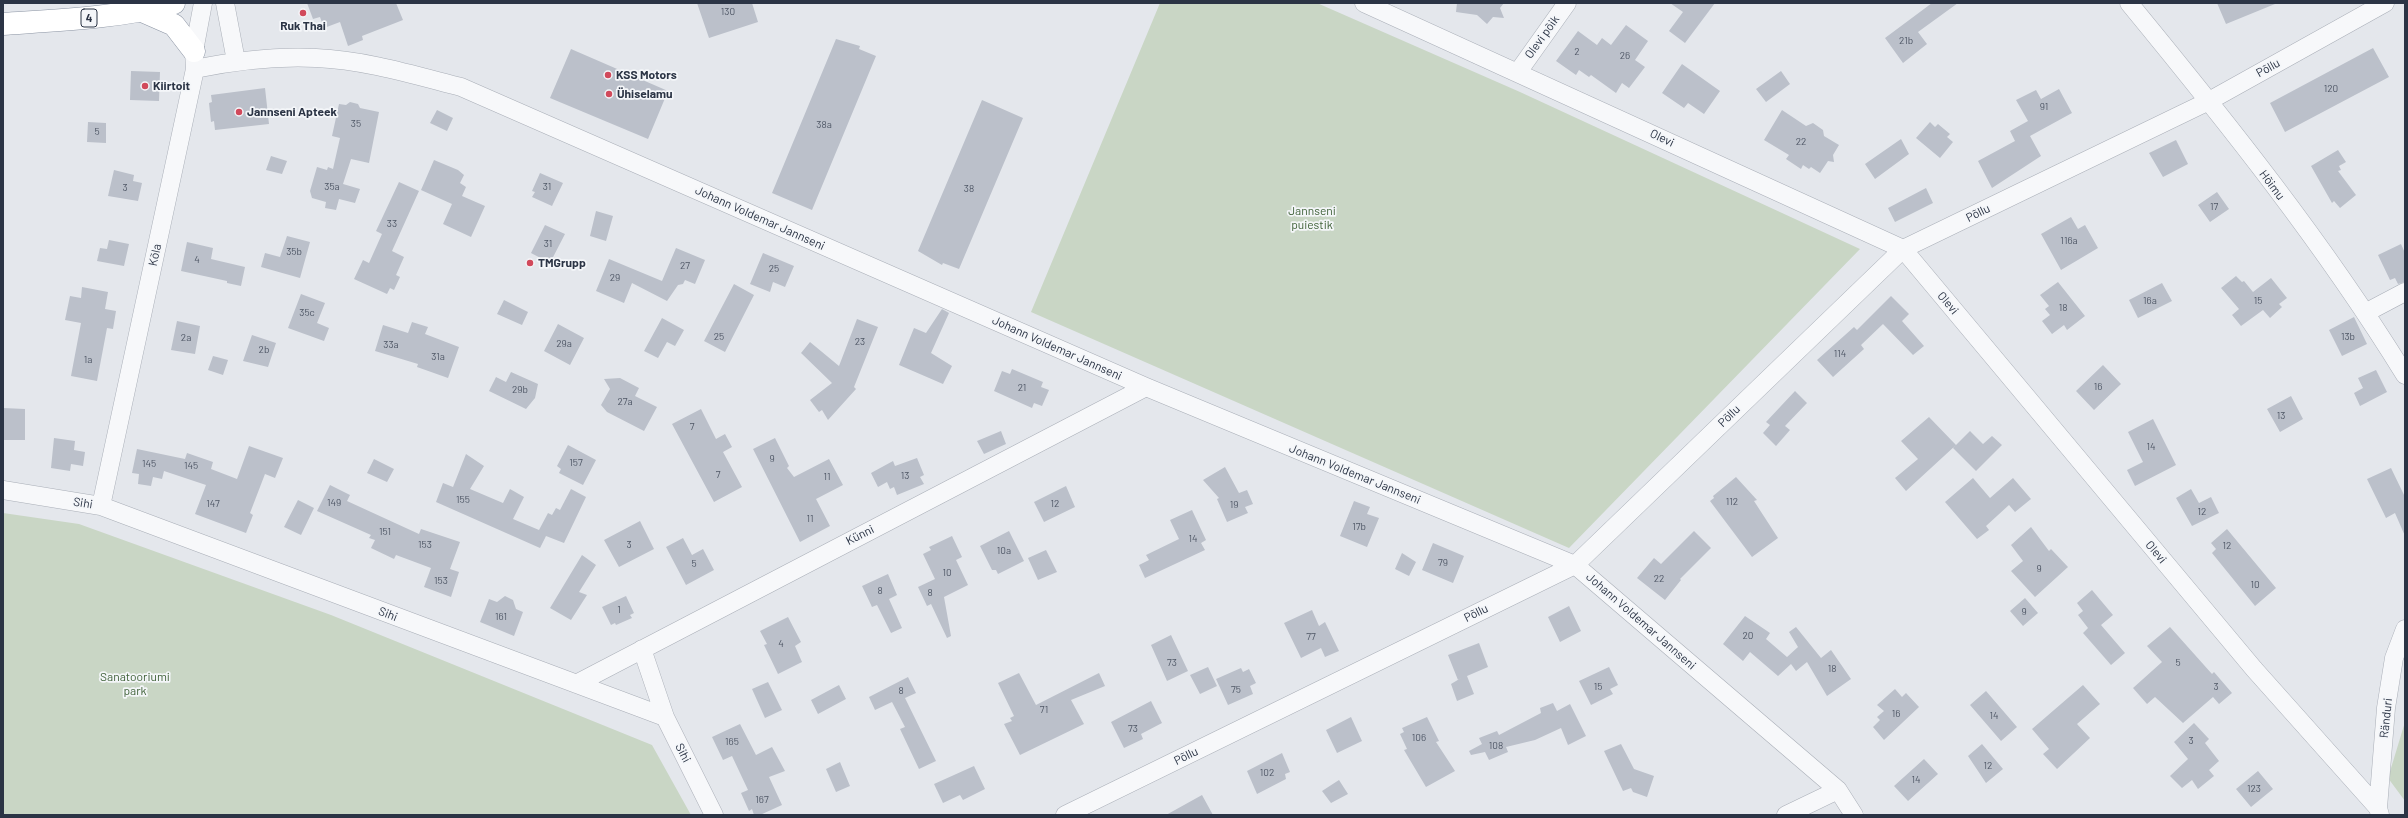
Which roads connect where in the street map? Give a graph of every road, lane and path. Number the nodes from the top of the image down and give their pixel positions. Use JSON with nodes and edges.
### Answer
{"nodes":[{"id":1,"x":174,"y":3,"type":"edge"},
{"id":2,"x":203,"y":3,"type":"edge"},
{"id":3,"x":225,"y":3,"type":"edge"},
{"id":4,"x":1364,"y":3,"type":"edge"},
{"id":5,"x":1567,"y":3,"type":"edge"},
{"id":6,"x":2129,"y":3,"type":"edge"},
{"id":7,"x":2385,"y":3,"type":"edge"},
{"id":8,"x":142,"y":12,"type":"junction"},
{"id":9,"x":3,"y":24,"type":"edge"},
{"id":10,"x":194,"y":60,"type":"junction"},
{"id":11,"x":236,"y":61,"type":"junction"},
{"id":12,"x":1518,"y":72,"type":"junction"},
{"id":13,"x":2209,"y":101,"type":"junction"},
{"id":14,"x":1903,"y":249,"type":"junction"},
{"id":15,"x":2405,"y":292,"type":"edge"},
{"id":16,"x":2366,"y":312,"type":"junction"},
{"id":17,"x":2405,"y":375,"type":"edge"},
{"id":18,"x":1146,"y":387,"type":"junction"},
{"id":19,"x":3,"y":490,"type":"edge"},
{"id":20,"x":101,"y":506,"type":"junction"},
{"id":21,"x":1575,"y":564,"type":"junction"},
{"id":22,"x":2405,"y":629,"type":"edge"},
{"id":23,"x":642,"y":648,"type":"junction"},
{"id":24,"x":576,"y":684,"type":"junction"},
{"id":25,"x":665,"y":717,"type":"junction"},
{"id":26,"x":1838,"y":790,"type":"junction"},
{"id":27,"x":2379,"y":812,"type":"edge"},
{"id":28,"x":714,"y":815,"type":"edge"},
{"id":29,"x":1065,"y":815,"type":"edge"},
{"id":30,"x":1786,"y":815,"type":"edge"},
{"id":31,"x":1854,"y":815,"type":"edge"}],
"edges":[{"from":1,"to":8,"type":"highway","number":"4"},
{"from":2,"to":10,"type":"street","name":"Kõla"},
{"from":3,"to":11,"type":"street"},
{"from":4,"to":12,"type":"street","name":"Olevi"},
{"from":5,"to":12,"type":"street","name":"Olevi põik"},
{"from":6,"to":13,"type":"street","name":"Hõimu"},
{"from":7,"to":13,"type":"street","name":"Põllu"},
{"from":8,"to":9,"type":"highway","number":"4"},
{"from":8,"to":10,"type":"highway"},
{"from":10,"to":11,"type":"street","name":"Johann Voldemar Jannseni"},
{"from":10,"to":20,"type":"street","name":"Kõla"},
{"from":11,"to":18,"type":"street","name":"Johann Voldemar Jannseni"},
{"from":12,"to":14,"type":"street","name":"Olevi"},
{"from":13,"to":14,"type":"street","name":"Põllu"},
{"from":13,"to":16,"type":"street","name":"Hõimu"},
{"from":14,"to":21,"type":"street","name":"Põllu"},
{"from":14,"to":27,"type":"street","name":"Olevi"},
{"from":15,"to":16,"type":"street"},
{"from":16,"to":17,"type":"street","name":"Hõimu"},
{"from":18,"to":21,"type":"street","name":"Johann Voldemar Jannseni"},
{"from":18,"to":23,"type":"street","name":"Künni"},
{"from":19,"to":20,"type":"street","name":"Sihi"},
{"from":20,"to":24,"type":"street","name":"Sihi"},
{"from":21,"to":26,"type":"street","name":"Johann Voldemar Jannseni"},
{"from":21,"to":29,"type":"street","name":"Põllu"},
{"from":22,"to":27,"type":"street","name":"Ränduri"},
{"from":23,"to":24,"type":"street","name":"Künni"},
{"from":23,"to":25,"type":"street"},
{"from":24,"to":25,"type":"street","name":"Sihi"},
{"from":25,"to":28,"type":"street","name":"Sihi"},
{"from":26,"to":30,"type":"street"},
{"from":26,"to":31,"type":"street","name":"Johann Voldemar Jannseni"}]}
